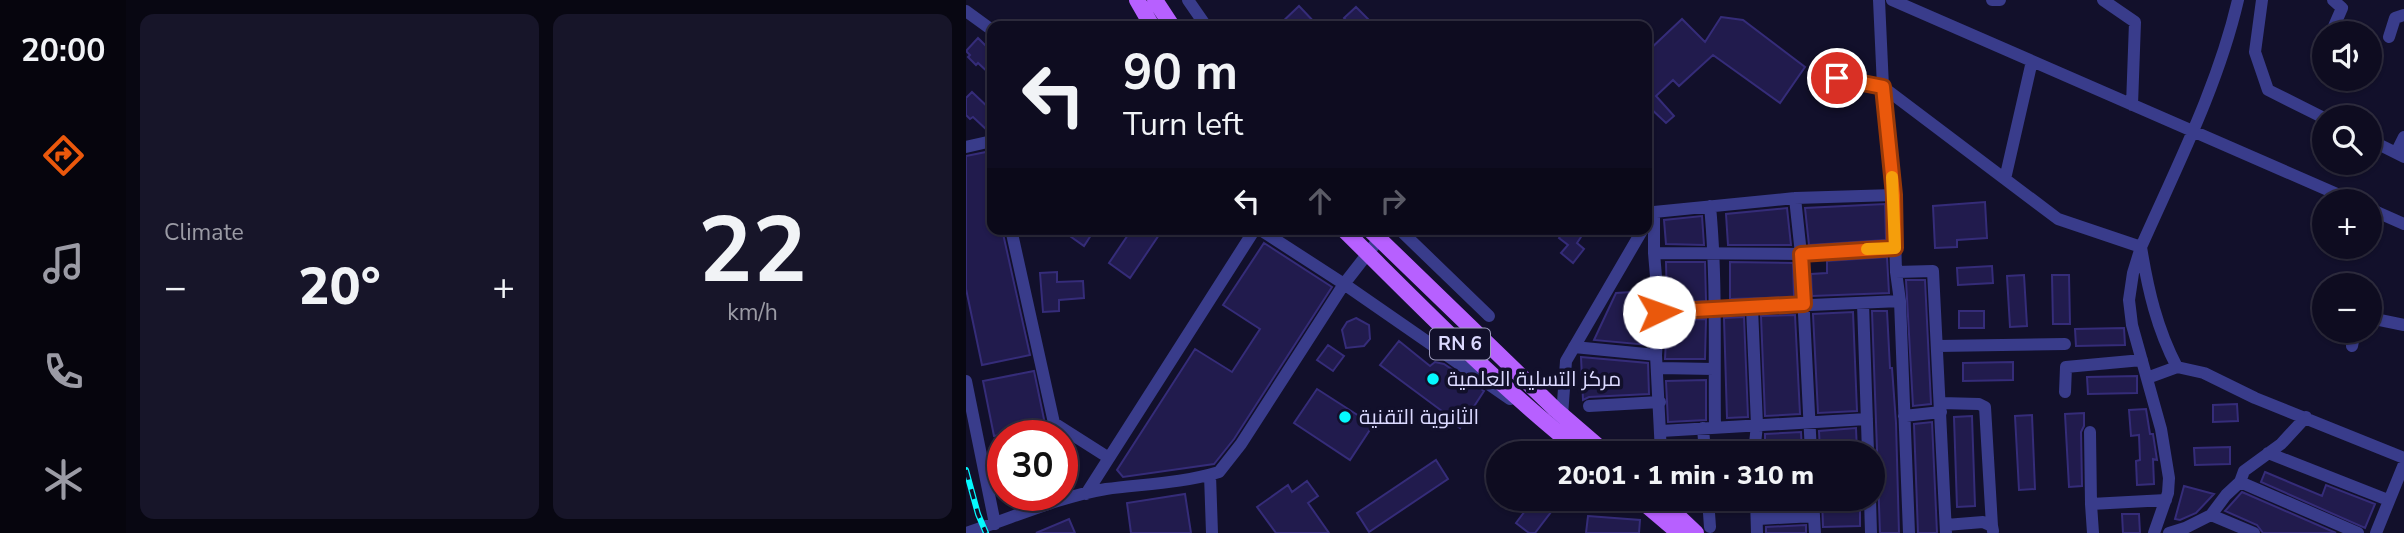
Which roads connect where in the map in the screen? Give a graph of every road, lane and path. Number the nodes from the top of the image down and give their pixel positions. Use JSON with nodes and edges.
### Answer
{"nodes":[{"id":1,"x":1137,"y":0,"type":"edge"},
{"id":2,"x":1155,"y":0,"type":"edge"},
{"id":3,"x":1188,"y":0,"type":"edge"},
{"id":4,"x":1879,"y":0,"type":"edge"},
{"id":5,"x":1892,"y":0,"type":"edge"},
{"id":6,"x":1992,"y":0,"type":"edge"},
{"id":7,"x":2000,"y":0,"type":"edge"},
{"id":8,"x":2104,"y":0,"type":"edge"},
{"id":9,"x":2238,"y":0,"type":"edge"},
{"id":10,"x":2262,"y":0,"type":"edge"},
{"id":11,"x":2333,"y":0,"type":"edge"},
{"id":12,"x":966,"y":11,"type":"edge"},
{"id":13,"x":2404,"y":15,"type":"edge"},
{"id":14,"x":1149,"y":21,"type":"edge"},
{"id":15,"x":1169,"y":21,"type":"edge"},
{"id":16,"x":1203,"y":21,"type":"edge"},
{"id":17,"x":2337,"y":21,"type":"edge"},
{"id":18,"x":987,"y":26,"type":"edge"},
{"id":19,"x":2389,"y":37,"type":"dead end"},
{"id":20,"x":2032,"y":61,"type":"junction"},
{"id":21,"x":1814,"y":74,"type":"dead end"},
{"id":22,"x":1883,"y":87,"type":"junction"},
{"id":23,"x":2132,"y":105,"type":"junction"},
{"id":24,"x":2312,"y":112,"type":"edge"},
{"id":25,"x":2192,"y":131,"type":"junction"},
{"id":26,"x":2404,"y":137,"type":"edge"},
{"id":27,"x":987,"y":142,"type":"edge"},
{"id":28,"x":2382,"y":146,"type":"edge"},
{"id":29,"x":966,"y":147,"type":"edge"},
{"id":30,"x":2400,"y":155,"type":"edge"},
{"id":31,"x":2005,"y":179,"type":"junction"},
{"id":32,"x":2325,"y":189,"type":"edge"},
{"id":33,"x":1894,"y":195,"type":"junction"},
{"id":34,"x":1795,"y":198,"type":"junction"},
{"id":35,"x":1710,"y":206,"type":"junction"},
{"id":36,"x":1654,"y":212,"type":"junction"},
{"id":37,"x":2382,"y":214,"type":"edge"},
{"id":38,"x":1652,"y":215,"type":"edge"},
{"id":39,"x":2404,"y":224,"type":"edge"},
{"id":40,"x":1013,"y":235,"type":"edge"},
{"id":41,"x":1253,"y":235,"type":"edge"},
{"id":42,"x":1266,"y":235,"type":"edge"},
{"id":43,"x":1349,"y":235,"type":"edge"},
{"id":44,"x":1374,"y":235,"type":"edge"},
{"id":45,"x":1375,"y":235,"type":"edge"},
{"id":46,"x":1405,"y":235,"type":"edge"},
{"id":47,"x":1639,"y":235,"type":"edge"},
{"id":48,"x":2141,"y":247,"type":"junction"},
{"id":49,"x":1895,"y":248,"type":"junction"},
{"id":50,"x":1715,"y":253,"type":"junction"},
{"id":51,"x":1368,"y":254,"type":"junction"},
{"id":52,"x":1654,"y":254,"type":"junction"},
{"id":53,"x":1801,"y":254,"type":"junction"},
{"id":54,"x":1896,"y":272,"type":"junction"},
{"id":55,"x":1344,"y":284,"type":"junction"},
{"id":56,"x":1900,"y":301,"type":"junction"},
{"id":57,"x":1475,"y":303,"type":"junction"},
{"id":58,"x":1863,"y":303,"type":"junction"},
{"id":59,"x":1804,"y":304,"type":"junction"},
{"id":60,"x":1752,"y":308,"type":"junction"},
{"id":61,"x":1717,"y":309,"type":"junction"},
{"id":62,"x":1659,"y":312,"type":"junction"},
{"id":63,"x":1489,"y":316,"type":"dead end"},
{"id":64,"x":1460,"y":317,"type":"junction"},
{"id":65,"x":2382,"y":320,"type":"edge"},
{"id":66,"x":2404,"y":325,"type":"edge"},
{"id":67,"x":2353,"y":343,"type":"edge"},
{"id":68,"x":2065,"y":344,"type":"dead end"},
{"id":69,"x":1938,"y":346,"type":"junction"},
{"id":70,"x":2352,"y":346,"type":"dead end"},
{"id":71,"x":1573,"y":347,"type":"junction"},
{"id":72,"x":2142,"y":360,"type":"junction"},
{"id":73,"x":1658,"y":362,"type":"junction"},
{"id":74,"x":2177,"y":367,"type":"junction"},
{"id":75,"x":1714,"y":369,"type":"junction"},
{"id":76,"x":2147,"y":378,"type":"junction"},
{"id":77,"x":966,"y":381,"type":"edge"},
{"id":78,"x":2066,"y":392,"type":"dead end"},
{"id":79,"x":1660,"y":401,"type":"junction"},
{"id":80,"x":1589,"y":406,"type":"dead end"},
{"id":81,"x":1941,"y":407,"type":"junction"},
{"id":82,"x":1904,"y":416,"type":"junction"},
{"id":83,"x":2306,"y":417,"type":"junction"},
{"id":84,"x":1867,"y":419,"type":"junction"},
{"id":85,"x":1810,"y":422,"type":"junction"},
{"id":86,"x":1558,"y":423,"type":"junction"},
{"id":87,"x":1757,"y":425,"type":"junction"},
{"id":88,"x":1709,"y":428,"type":"junction"},
{"id":89,"x":1661,"y":431,"type":"junction"},
{"id":90,"x":2090,"y":432,"type":"dead end"},
{"id":91,"x":1573,"y":441,"type":"edge"},
{"id":92,"x":1587,"y":441,"type":"edge"},
{"id":93,"x":1661,"y":441,"type":"edge"},
{"id":94,"x":1707,"y":441,"type":"edge"},
{"id":95,"x":1755,"y":441,"type":"edge"},
{"id":96,"x":1811,"y":441,"type":"edge"},
{"id":97,"x":1868,"y":441,"type":"edge"},
{"id":98,"x":2268,"y":453,"type":"junction"},
{"id":99,"x":1109,"y":458,"type":"junction"},
{"id":100,"x":2404,"y":458,"type":"edge"},
{"id":101,"x":2404,"y":464,"type":"edge"},
{"id":102,"x":1210,"y":475,"type":"junction"},
{"id":103,"x":2240,"y":482,"type":"junction"},
{"id":104,"x":1086,"y":494,"type":"junction"},
{"id":105,"x":2166,"y":500,"type":"junction"},
{"id":106,"x":2388,"y":500,"type":"junction"},
{"id":107,"x":2091,"y":504,"type":"junction"},
{"id":108,"x":1653,"y":511,"type":"edge"},
{"id":109,"x":1677,"y":511,"type":"edge"},
{"id":110,"x":1706,"y":511,"type":"edge"},
{"id":111,"x":1757,"y":511,"type":"edge"},
{"id":112,"x":1814,"y":511,"type":"edge"},
{"id":113,"x":1870,"y":511,"type":"edge"},
{"id":114,"x":2211,"y":515,"type":"junction"},
{"id":115,"x":1814,"y":516,"type":"junction"},
{"id":116,"x":1758,"y":519,"type":"junction"},
{"id":117,"x":995,"y":524,"type":"junction"},
{"id":118,"x":1946,"y":529,"type":"edge"},
{"id":119,"x":1703,"y":530,"type":"edge"},
{"id":120,"x":1993,"y":530,"type":"edge"},
{"id":121,"x":967,"y":532,"type":"edge"},
{"id":122,"x":1212,"y":533,"type":"edge"},
{"id":123,"x":1679,"y":533,"type":"edge"},
{"id":124,"x":1757,"y":533,"type":"edge"},
{"id":125,"x":1815,"y":533,"type":"edge"},
{"id":126,"x":1871,"y":533,"type":"edge"},
{"id":127,"x":1909,"y":533,"type":"edge"},
{"id":128,"x":2092,"y":533,"type":"edge"},
{"id":129,"x":2154,"y":533,"type":"edge"},
{"id":130,"x":2169,"y":533,"type":"edge"},
{"id":131,"x":2254,"y":533,"type":"edge"},
{"id":132,"x":2358,"y":533,"type":"edge"},
{"id":133,"x":2375,"y":533,"type":"edge"}],
"edges":[{"from":1,"to":14,"type":"main road"},
{"from":2,"to":15,"type":"main road"},
{"from":3,"to":16,"type":"street"},
{"from":4,"to":22,"type":"street"},
{"from":5,"to":20,"type":"street"},
{"from":6,"to":7,"type":"street"},
{"from":8,"to":23,"type":"street"},
{"from":9,"to":25,"type":"street"},
{"from":10,"to":24,"type":"street"},
{"from":11,"to":17,"type":"street"},
{"from":12,"to":18,"type":"street"},
{"from":13,"to":19,"type":"street"},
{"from":20,"to":23,"type":"street"},
{"from":20,"to":31,"type":"street"},
{"from":21,"to":22,"type":"street"},
{"from":22,"to":31,"type":"street"},
{"from":22,"to":33,"type":"street"},
{"from":23,"to":25,"type":"street"},
{"from":25,"to":32,"type":"street"},
{"from":25,"to":48,"type":"street"},
{"from":26,"to":30,"type":"street"},
{"from":27,"to":29,"type":"street"},
{"from":28,"to":30,"type":"street"},
{"from":31,"to":48,"type":"street"},
{"from":33,"to":34,"type":"street"},
{"from":33,"to":49,"type":"street"},
{"from":34,"to":35,"type":"street"},
{"from":34,"to":53,"type":"street"},
{"from":35,"to":36,"type":"street"},
{"from":35,"to":50,"type":"street"},
{"from":36,"to":38,"type":"street"},
{"from":36,"to":52,"type":"street"},
{"from":37,"to":39,"type":"street"},
{"from":40,"to":99,"type":"street"},
{"from":41,"to":99,"type":"street"},
{"from":42,"to":55,"type":"street"},
{"from":43,"to":51,"type":"main road","number":"RN 6"},
{"from":44,"to":51,"type":"street"},
{"from":45,"to":64,"type":"main road","number":"RN 6"},
{"from":46,"to":57,"type":"street"},
{"from":47,"to":71,"type":"street"},
{"from":48,"to":72,"type":"street"},
{"from":48,"to":74,"type":"street"},
{"from":49,"to":53,"type":"street"},
{"from":49,"to":54,"type":"street"},
{"from":50,"to":52,"type":"street"},
{"from":50,"to":53,"type":"street"},
{"from":50,"to":61,"type":"street"},
{"from":51,"to":55,"type":"street"},
{"from":51,"to":86,"type":"main road","number":"RN 6"},
{"from":52,"to":62,"type":"street"},
{"from":53,"to":59,"type":"street"},
{"from":54,"to":56,"type":"street"},
{"from":54,"to":69,"type":"street"},
{"from":55,"to":86,"type":"street"},
{"from":55,"to":102,"type":"street"},
{"from":56,"to":58,"type":"street"},
{"from":56,"to":82,"type":"street"},
{"from":57,"to":63,"type":"street"},
{"from":57,"to":64,"type":"street"},
{"from":58,"to":59,"type":"street"},
{"from":58,"to":84,"type":"street"},
{"from":59,"to":60,"type":"street"},
{"from":59,"to":85,"type":"street"},
{"from":60,"to":61,"type":"street"},
{"from":60,"to":87,"type":"street"},
{"from":61,"to":62,"type":"street"},
{"from":61,"to":75,"type":"street"},
{"from":62,"to":73,"type":"street"},
{"from":64,"to":86,"type":"main road","number":"RN 6"},
{"from":65,"to":66,"type":"street"},
{"from":67,"to":70,"type":"street"},
{"from":68,"to":69,"type":"street"},
{"from":69,"to":81,"type":"street"},
{"from":71,"to":73,"type":"street"},
{"from":71,"to":86,"type":"street"},
{"from":72,"to":76,"type":"street"},
{"from":72,"to":78,"type":"street"},
{"from":73,"to":75,"type":"street"},
{"from":73,"to":79,"type":"street"},
{"from":74,"to":76,"type":"street"},
{"from":74,"to":83,"type":"street"},
{"from":75,"to":88,"type":"street"},
{"from":76,"to":105,"type":"street"},
{"from":77,"to":117,"type":"street"},
{"from":79,"to":80,"type":"street"},
{"from":79,"to":89,"type":"street"},
{"from":81,"to":82,"type":"street"},
{"from":81,"to":118,"type":"street"},
{"from":81,"to":120,"type":"street"},
{"from":82,"to":127,"type":"street"},
{"from":83,"to":98,"type":"street"},
{"from":83,"to":100,"type":"street"},
{"from":84,"to":85,"type":"street"},
{"from":84,"to":97,"type":"street"},
{"from":85,"to":87,"type":"street"},
{"from":85,"to":96,"type":"street"},
{"from":86,"to":91,"type":"main road","number":"RN 6"},
{"from":86,"to":92,"type":"main road","number":"RN 6"},
{"from":87,"to":88,"type":"street"},
{"from":87,"to":95,"type":"street"},
{"from":88,"to":89,"type":"street"},
{"from":88,"to":94,"type":"street"},
{"from":89,"to":93,"type":"street"},
{"from":90,"to":107,"type":"street"},
{"from":98,"to":103,"type":"street"},
{"from":98,"to":106,"type":"street"},
{"from":99,"to":104,"type":"street"},
{"from":101,"to":106,"type":"street"},
{"from":102,"to":104,"type":"street"},
{"from":102,"to":122,"type":"street"},
{"from":103,"to":114,"type":"street"},
{"from":103,"to":132,"type":"street"},
{"from":104,"to":117,"type":"street"},
{"from":105,"to":107,"type":"street"},
{"from":105,"to":129,"type":"street"},
{"from":106,"to":133,"type":"street"},
{"from":107,"to":128,"type":"street"},
{"from":108,"to":123,"type":"main road"},
{"from":109,"to":119,"type":"main road"},
{"from":110,"to":119,"type":"street"},
{"from":111,"to":116,"type":"street"},
{"from":112,"to":115,"type":"street"},
{"from":113,"to":126,"type":"street"},
{"from":114,"to":130,"type":"street"},
{"from":114,"to":131,"type":"street"},
{"from":115,"to":116,"type":"street"},
{"from":115,"to":125,"type":"street"},
{"from":116,"to":124,"type":"street"},
{"from":117,"to":121,"type":"street"},
{"from":118,"to":120,"type":"street"}]}
